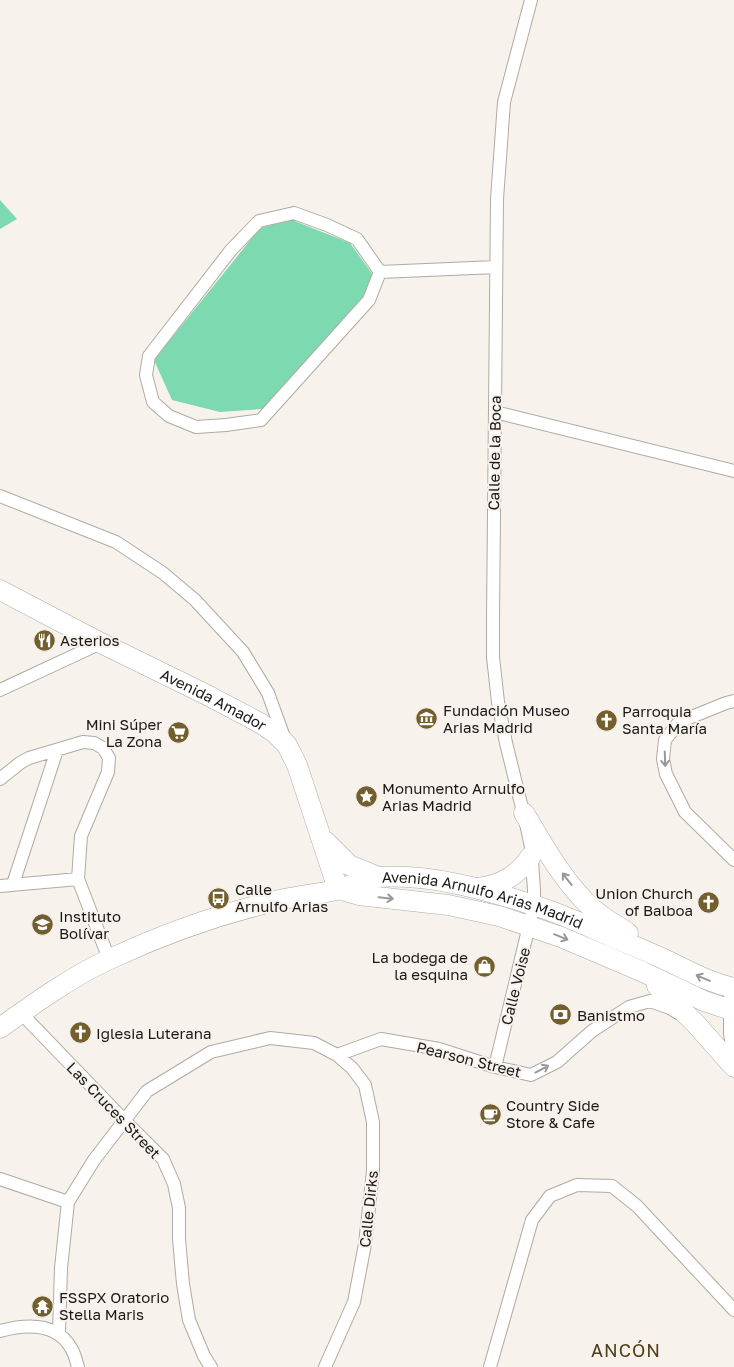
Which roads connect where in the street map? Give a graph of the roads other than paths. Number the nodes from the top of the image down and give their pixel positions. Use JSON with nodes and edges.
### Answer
{"nodes":[{"id":1,"x":531,"y":0,"type":"edge"},
{"id":2,"x":496,"y":267,"type":"junction"},
{"id":3,"x":380,"y":272,"type":"junction"},
{"id":4,"x":495,"y":412,"type":"junction"},
{"id":5,"x":734,"y":471,"type":"edge"},
{"id":6,"x":0,"y":496,"type":"edge"},
{"id":7,"x":0,"y":590,"type":"edge"},
{"id":8,"x":101,"y":643,"type":"junction"},
{"id":9,"x":0,"y":690,"type":"edge"},
{"id":10,"x":734,"y":701,"type":"edge"},
{"id":11,"x":287,"y":745,"type":"junction"},
{"id":12,"x":57,"y":750,"type":"junction"},
{"id":13,"x":0,"y":779,"type":"edge"},
{"id":14,"x":524,"y":813,"type":"junction"},
{"id":15,"x":321,"y":835,"type":"junction"},
{"id":16,"x":532,"y":856,"type":"junction"},
{"id":17,"x":734,"y":860,"type":"edge"},
{"id":18,"x":376,"y":876,"type":"junction"},
{"id":19,"x":78,"y":879,"type":"junction"},
{"id":20,"x":6,"y":885,"type":"edge"},
{"id":21,"x":476,"y":888,"type":"junction"},
{"id":22,"x":338,"y":890,"type":"junction"},
{"id":23,"x":534,"y":905,"type":"junction"},
{"id":24,"x":529,"y":926,"type":"junction"},
{"id":25,"x":109,"y":959,"type":"junction"},
{"id":26,"x":673,"y":964,"type":"junction"},
{"id":27,"x":641,"y":971,"type":"junction"},
{"id":28,"x":732,"y":988,"type":"edge"},
{"id":29,"x":732,"y":1010,"type":"edge"},
{"id":30,"x":21,"y":1013,"type":"junction"},
{"id":31,"x":695,"y":1023,"type":"junction"},
{"id":32,"x":0,"y":1028,"type":"edge"},
{"id":33,"x":338,"y":1055,"type":"junction"},
{"id":34,"x":734,"y":1056,"type":"edge"},
{"id":35,"x":495,"y":1067,"type":"junction"},
{"id":36,"x":734,"y":1067,"type":"edge"},
{"id":37,"x":124,"y":1120,"type":"junction"},
{"id":38,"x":0,"y":1179,"type":"edge"},
{"id":39,"x":68,"y":1202,"type":"junction"},
{"id":40,"x":734,"y":1310,"type":"edge"},
{"id":41,"x":0,"y":1331,"type":"edge"},
{"id":42,"x":59,"y":1333,"type":"junction"},
{"id":43,"x":78,"y":1367,"type":"edge"},
{"id":44,"x":211,"y":1367,"type":"edge"},
{"id":45,"x":325,"y":1367,"type":"edge"},
{"id":46,"x":490,"y":1367,"type":"edge"}],
"edges":[{"from":1,"to":2,"type":"street","name":"Calle de la Boca"},
{"from":2,"to":3,"type":"street"},
{"from":2,"to":4,"type":"street","name":"Calle de la Boca"},
{"from":3,"to":3,"type":"street"},
{"from":4,"to":5,"type":"street"},
{"from":4,"to":14,"type":"street","name":"Calle de la Boca"},
{"from":6,"to":11,"type":"street"},
{"from":7,"to":8,"type":"main road","name":"Avenida Amador"},
{"from":8,"to":9,"type":"street"},
{"from":8,"to":11,"type":"main road","name":"Avenida Amador"},
{"from":10,"to":17,"type":"street","one_way":true},
{"from":11,"to":15,"type":"main road","name":"Avenida Amador"},
{"from":12,"to":13,"type":"street"},
{"from":12,"to":19,"type":"street"},
{"from":12,"to":20,"type":"street"},
{"from":14,"to":16,"type":"street","name":"Calle de la Boca"},
{"from":26,"to":14,"type":"main road","one_way":true},
{"from":15,"to":18,"type":"main road"},
{"from":15,"to":22,"type":"main road","name":"Avenida Amador"},
{"from":16,"to":21,"type":"main road"},
{"from":16,"to":23,"type":"street","name":"Calle de la Boca"},
{"from":18,"to":21,"type":"main road","name":"Avenida Arnulfo Arias Madrid"},
{"from":18,"to":22,"type":"main road","name":"Avenida Arnulfo Arias Madrid"},
{"from":19,"to":20,"type":"street"},
{"from":19,"to":25,"type":"street"},
{"from":21,"to":23,"type":"main road","name":"Avenida Arnulfo Arias Madrid"},
{"from":22,"to":24,"type":"main road","name":"Avenida Arnulfo Arias Madrid","one_way":true},
{"from":22,"to":25,"type":"main road","name":"Avenida Arnulfo Arias Madrid"},
{"from":23,"to":24,"type":"street","name":"Calle Voise"},
{"from":23,"to":26,"type":"main road","name":"Avenida Arnulfo Arias Madrid"},
{"from":24,"to":27,"type":"main road","name":"Avenida Arnulfo Arias Madrid","one_way":true},
{"from":24,"to":35,"type":"street","name":"Calle Voise"},
{"from":25,"to":30,"type":"main road","name":"Avenida Arnulfo Arias Madrid"},
{"from":28,"to":26,"type":"main road","name":"Avenida Arnulfo Arias Madrid","one_way":true},
{"from":27,"to":29,"type":"main road","name":"Avenida Arnulfo Arias Madrid"},
{"from":27,"to":31,"type":"main road"},
{"from":28,"to":29,"type":"street"},
{"from":29,"to":34,"type":"street"},
{"from":30,"to":32,"type":"main road","name":"Avenida Arnulfo Arias Madrid"},
{"from":30,"to":37,"type":"street","name":"Las Cruces Street"},
{"from":35,"to":31,"type":"street","name":"Pearson Street","one_way":true},
{"from":31,"to":36,"type":"main road"},
{"from":33,"to":35,"type":"street","name":"Pearson Street"},
{"from":33,"to":37,"type":"street","name":"Calle Dirks"},
{"from":33,"to":45,"type":"street","name":"Calle Dirks"},
{"from":37,"to":39,"type":"street","name":"Calle Dirks"},
{"from":37,"to":44,"type":"street","name":"Las Cruces Street"},
{"from":38,"to":39,"type":"street"},
{"from":39,"to":42,"type":"street"},
{"from":40,"to":46,"type":"street"},
{"from":41,"to":42,"type":"street"},
{"from":42,"to":43,"type":"street"}]}
